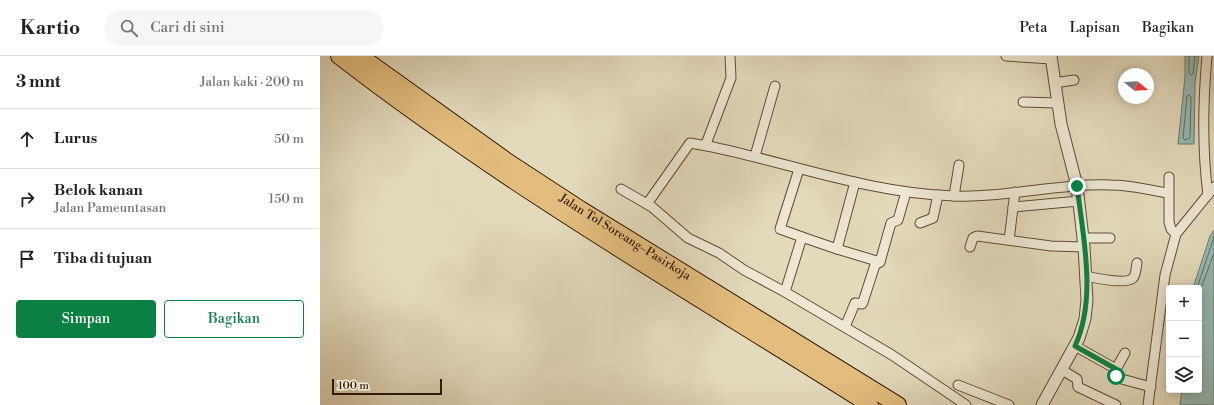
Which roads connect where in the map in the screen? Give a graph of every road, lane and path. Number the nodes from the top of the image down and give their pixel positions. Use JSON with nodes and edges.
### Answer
{"nodes":[{"id":1,"x":339,"y":56,"type":"edge"},
{"id":2,"x":360,"y":56,"type":"edge"},
{"id":3,"x":730,"y":56,"type":"edge"},
{"id":4,"x":1006,"y":56,"type":"edge"},
{"id":5,"x":1207,"y":56,"type":"edge"},
{"id":6,"x":1051,"y":58,"type":"edge"},
{"id":7,"x":1074,"y":80,"type":"dead end"},
{"id":8,"x":1054,"y":83,"type":"junction"},
{"id":9,"x":775,"y":86,"type":"dead end"},
{"id":10,"x":1023,"y":102,"type":"dead end"},
{"id":11,"x":1057,"y":103,"type":"junction"},
{"id":12,"x":707,"y":146,"type":"junction"},
{"id":13,"x":755,"y":156,"type":"junction"},
{"id":14,"x":959,"y":165,"type":"dead end"},
{"id":15,"x":799,"y":169,"type":"junction"},
{"id":16,"x":1169,"y":176,"type":"dead end"},
{"id":17,"x":855,"y":182,"type":"junction"},
{"id":18,"x":1077,"y":186,"type":"junction"},
{"id":19,"x":1214,"y":187,"type":"edge"},
{"id":20,"x":621,"y":189,"type":"dead end"},
{"id":21,"x":906,"y":192,"type":"junction"},
{"id":22,"x":1015,"y":192,"type":"junction"},
{"id":23,"x":1168,"y":193,"type":"junction"},
{"id":24,"x":1208,"y":194,"type":"junction"},
{"id":25,"x":938,"y":195,"type":"junction"},
{"id":26,"x":954,"y":196,"type":"junction"},
{"id":27,"x":1079,"y":202,"type":"junction"},
{"id":28,"x":647,"y":204,"type":"junction"},
{"id":29,"x":1013,"y":207,"type":"junction"},
{"id":30,"x":920,"y":223,"type":"dead end"},
{"id":31,"x":1176,"y":234,"type":"junction"},
{"id":32,"x":802,"y":237,"type":"junction"},
{"id":33,"x":1110,"y":238,"type":"dead end"},
{"id":34,"x":1009,"y":240,"type":"junction"},
{"id":35,"x":1084,"y":243,"type":"junction"},
{"id":36,"x":970,"y":247,"type":"dead end"},
{"id":37,"x":837,"y":249,"type":"junction"},
{"id":38,"x":880,"y":262,"type":"junction"},
{"id":39,"x":1137,"y":263,"type":"dead end"},
{"id":40,"x":1086,"y":276,"type":"junction"},
{"id":41,"x":785,"y":292,"type":"junction"},
{"id":42,"x":845,"y":327,"type":"junction"},
{"id":43,"x":1075,"y":346,"type":"junction"},
{"id":44,"x":1125,"y":352,"type":"dead end"},
{"id":45,"x":1116,"y":369,"type":"junction"},
{"id":46,"x":1062,"y":370,"type":"junction"},
{"id":47,"x":958,"y":385,"type":"dead end"},
{"id":48,"x":1151,"y":387,"type":"junction"},
{"id":49,"x":870,"y":405,"type":"edge"},
{"id":50,"x":898,"y":405,"type":"edge"},
{"id":51,"x":966,"y":405,"type":"edge"},
{"id":52,"x":1009,"y":405,"type":"edge"},
{"id":53,"x":1042,"y":405,"type":"edge"},
{"id":54,"x":1116,"y":405,"type":"edge"},
{"id":55,"x":1148,"y":405,"type":"edge"}],
"edges":[{"from":1,"to":49,"type":"highway","name":"Jalan Tol Soreang–Pasirkoja"},
{"from":2,"to":50,"type":"highway","name":"Jalan Tol Soreang–Pasirkoja"},
{"from":3,"to":12,"type":"street"},
{"from":4,"to":6,"type":"street"},
{"from":5,"to":24,"type":"street"},
{"from":6,"to":8,"type":"street"},
{"from":7,"to":8,"type":"street"},
{"from":8,"to":11,"type":"street"},
{"from":9,"to":13,"type":"street"},
{"from":10,"to":11,"type":"street"},
{"from":11,"to":18,"type":"street"},
{"from":12,"to":13,"type":"street"},
{"from":12,"to":28,"type":"street"},
{"from":13,"to":15,"type":"street"},
{"from":14,"to":26,"type":"street"},
{"from":15,"to":17,"type":"street"},
{"from":15,"to":32,"type":"street"},
{"from":16,"to":23,"type":"street"},
{"from":17,"to":21,"type":"street"},
{"from":17,"to":37,"type":"street"},
{"from":18,"to":22,"type":"street"},
{"from":18,"to":23,"type":"street"},
{"from":18,"to":27,"type":"street"},
{"from":19,"to":24,"type":"street"},
{"from":20,"to":28,"type":"street"},
{"from":21,"to":25,"type":"street"},
{"from":21,"to":38,"type":"street"},
{"from":22,"to":26,"type":"street"},
{"from":22,"to":29,"type":"street"},
{"from":23,"to":31,"type":"street"},
{"from":24,"to":31,"type":"street"},
{"from":25,"to":26,"type":"street"},
{"from":25,"to":30,"type":"street"},
{"from":27,"to":29,"type":"street"},
{"from":27,"to":35,"type":"street"},
{"from":28,"to":41,"type":"street"},
{"from":29,"to":34,"type":"street"},
{"from":31,"to":48,"type":"street"},
{"from":32,"to":37,"type":"street"},
{"from":32,"to":41,"type":"street"},
{"from":33,"to":35,"type":"street"},
{"from":34,"to":35,"type":"street"},
{"from":34,"to":36,"type":"street"},
{"from":35,"to":40,"type":"street"},
{"from":37,"to":38,"type":"street"},
{"from":38,"to":42,"type":"street"},
{"from":39,"to":40,"type":"street"},
{"from":40,"to":43,"type":"street"},
{"from":41,"to":42,"type":"street"},
{"from":42,"to":51,"type":"street"},
{"from":43,"to":45,"type":"street"},
{"from":43,"to":46,"type":"street"},
{"from":44,"to":45,"type":"street"},
{"from":45,"to":48,"type":"street"},
{"from":46,"to":53,"type":"street"},
{"from":46,"to":54,"type":"street"},
{"from":47,"to":52,"type":"street"},
{"from":48,"to":55,"type":"street"}]}
